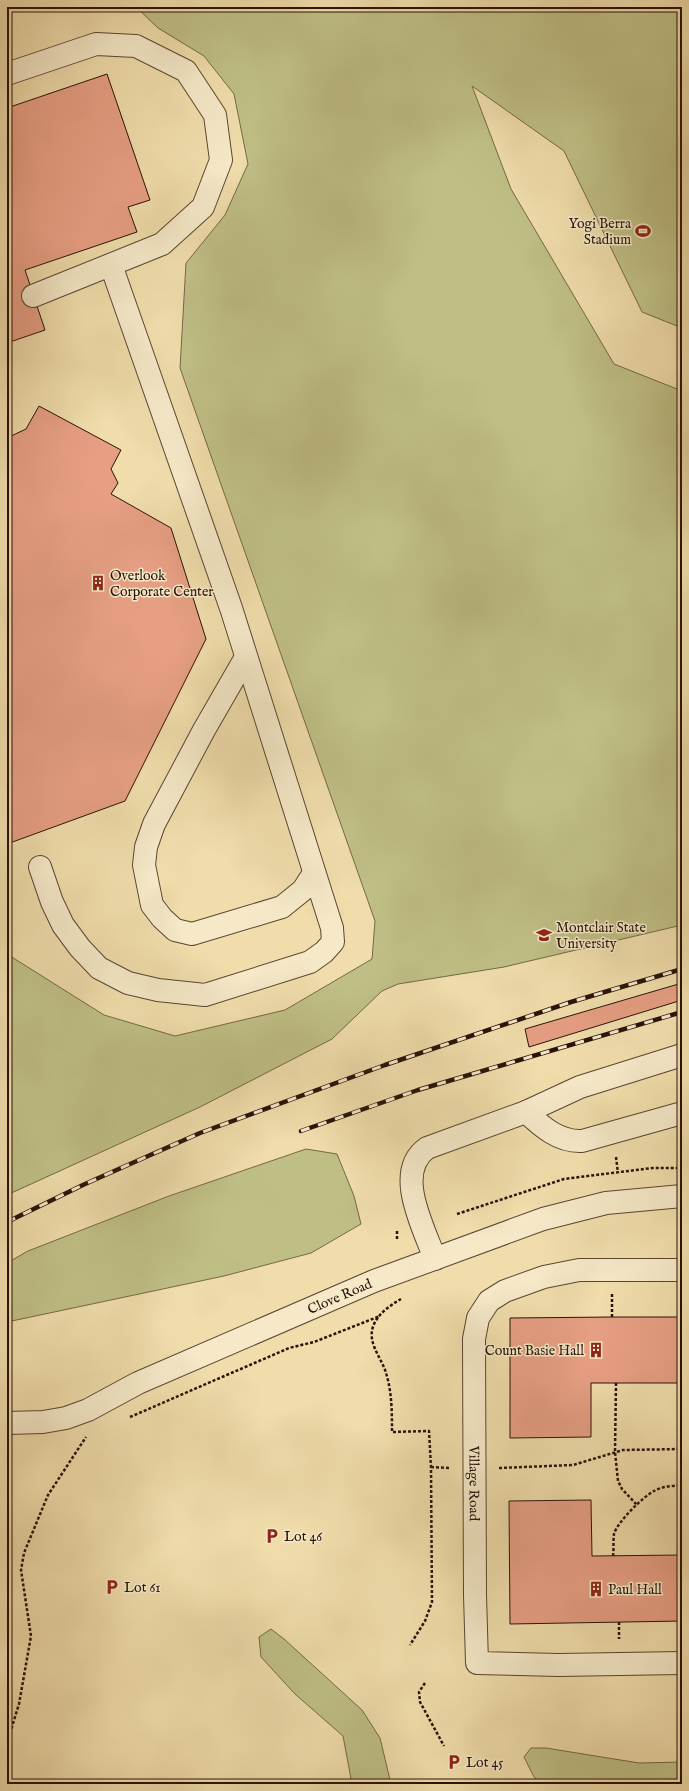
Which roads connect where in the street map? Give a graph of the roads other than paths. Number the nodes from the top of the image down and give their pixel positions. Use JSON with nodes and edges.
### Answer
{"nodes":[{"id":1,"x":7,"y":74,"type":"edge"},
{"id":2,"x":111,"y":265,"type":"junction"},
{"id":3,"x":33,"y":296,"type":"dead end"},
{"id":4,"x":246,"y":657,"type":"junction"},
{"id":5,"x":40,"y":867,"type":"dead end"},
{"id":6,"x":314,"y":873,"type":"junction"},
{"id":7,"x":682,"y":1055,"type":"edge"},
{"id":8,"x":526,"y":1112,"type":"junction"},
{"id":9,"x":682,"y":1113,"type":"edge"},
{"id":10,"x":682,"y":1196,"type":"edge"},
{"id":11,"x":435,"y":1259,"type":"junction"},
{"id":12,"x":682,"y":1270,"type":"edge"},
{"id":13,"x":7,"y":1423,"type":"edge"},
{"id":14,"x":682,"y":1663,"type":"edge"}],
"edges":[{"from":1,"to":2,"type":"street"},
{"from":2,"to":3,"type":"street"},
{"from":2,"to":4,"type":"street"},
{"from":4,"to":6,"type":"street"},
{"from":4,"to":6,"type":"street"},
{"from":5,"to":6,"type":"street"},
{"from":7,"to":8,"type":"street"},
{"from":8,"to":9,"type":"street"},
{"from":8,"to":11,"type":"street"},
{"from":10,"to":11,"type":"street","name":"Clove Road"},
{"from":11,"to":13,"type":"street","name":"Clove Road"},
{"from":12,"to":14,"type":"street","name":"Village Road"}]}
